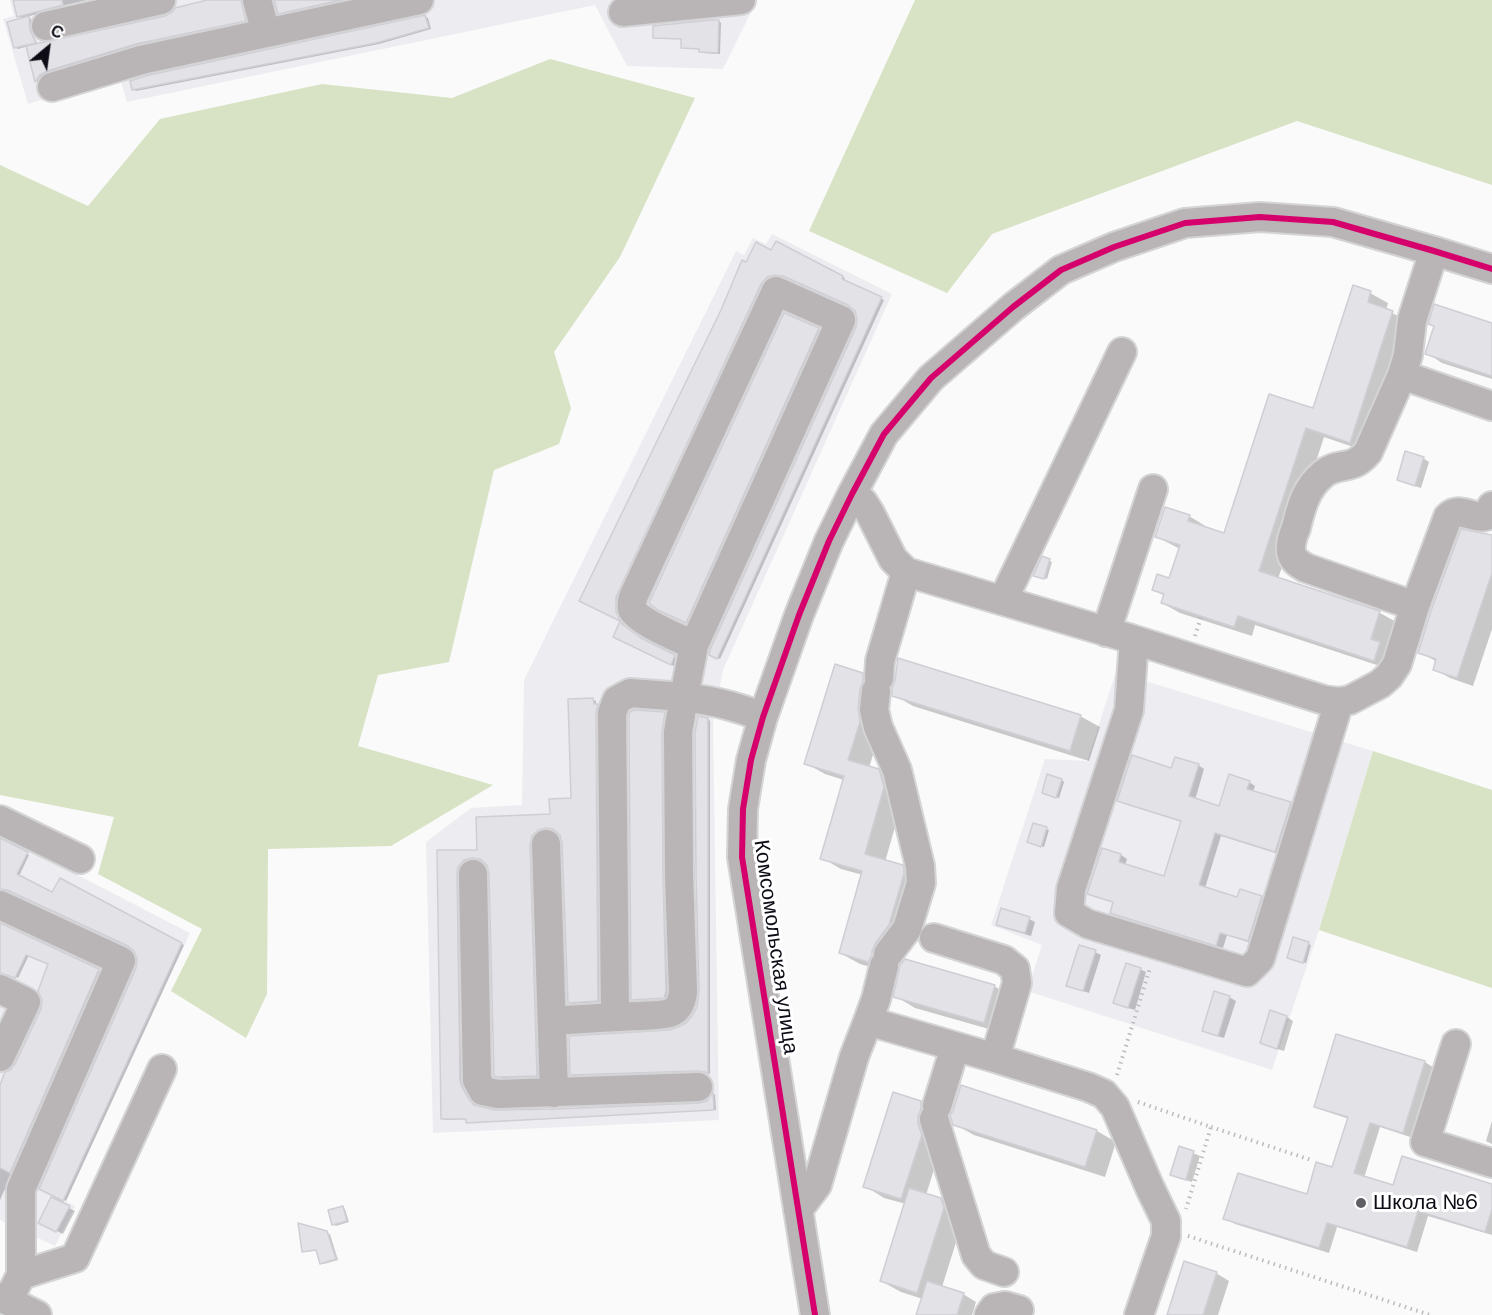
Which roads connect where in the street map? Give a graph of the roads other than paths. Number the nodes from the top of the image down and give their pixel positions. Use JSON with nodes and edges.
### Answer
{"nodes":[{"id":1,"x":161,"y":0,"type":"edge"},
{"id":2,"x":257,"y":0,"type":"edge"},
{"id":3,"x":419,"y":0,"type":"edge"},
{"id":4,"x":741,"y":0,"type":"edge"},
{"id":5,"x":623,"y":12,"type":"dead end"},
{"id":6,"x":46,"y":26,"type":"dead end"},
{"id":7,"x":266,"y":33,"type":"junction"},
{"id":8,"x":52,"y":87,"type":"dead end"},
{"id":9,"x":1434,"y":250,"type":"junction"},
{"id":10,"x":1492,"y":269,"type":"edge"},
{"id":11,"x":1122,"y":352,"type":"dead end"},
{"id":12,"x":1402,"y":375,"type":"junction"},
{"id":13,"x":1492,"y":406,"type":"edge"},
{"id":14,"x":1153,"y":489,"type":"dead end"},
{"id":15,"x":852,"y":494,"type":"junction"},
{"id":16,"x":1492,"y":506,"type":"edge"},
{"id":17,"x":906,"y":572,"type":"junction"},
{"id":18,"x":1003,"y":600,"type":"junction"},
{"id":19,"x":1415,"y":606,"type":"junction"},
{"id":20,"x":1106,"y":632,"type":"junction"},
{"id":21,"x":1134,"y":640,"type":"junction"},
{"id":22,"x":694,"y":645,"type":"junction"},
{"id":23,"x":684,"y":697,"type":"junction"},
{"id":24,"x":1339,"y":702,"type":"junction"},
{"id":25,"x":763,"y":717,"type":"junction"},
{"id":26,"x":0,"y":819,"type":"edge"},
{"id":27,"x":546,"y":844,"type":"dead end"},
{"id":28,"x":80,"y":859,"type":"dead end"},
{"id":29,"x":473,"y":874,"type":"dead end"},
{"id":30,"x":0,"y":905,"type":"edge"},
{"id":31,"x":934,"y":938,"type":"dead end"},
{"id":32,"x":0,"y":989,"type":"edge"},
{"id":33,"x":615,"y":1017,"type":"junction"},
{"id":34,"x":552,"y":1021,"type":"junction"},
{"id":35,"x":868,"y":1021,"type":"junction"},
{"id":36,"x":1456,"y":1044,"type":"dead end"},
{"id":37,"x":955,"y":1047,"type":"junction"},
{"id":38,"x":0,"y":1058,"type":"edge"},
{"id":39,"x":995,"y":1058,"type":"junction"},
{"id":40,"x":162,"y":1069,"type":"dead end"},
{"id":41,"x":698,"y":1087,"type":"dead end"},
{"id":42,"x":554,"y":1093,"type":"junction"},
{"id":43,"x":1492,"y":1163,"type":"edge"},
{"id":44,"x":11,"y":1184,"type":"edge"},
{"id":45,"x":798,"y":1210,"type":"junction"},
{"id":46,"x":1005,"y":1272,"type":"dead end"},
{"id":47,"x":21,"y":1275,"type":"junction"},
{"id":48,"x":4,"y":1299,"type":"edge"},
{"id":49,"x":1019,"y":1310,"type":"dead end"},
{"id":50,"x":37,"y":1315,"type":"edge"},
{"id":51,"x":815,"y":1315,"type":"edge"},
{"id":52,"x":989,"y":1315,"type":"edge"},
{"id":53,"x":1139,"y":1315,"type":"edge"}],
"edges":[{"from":1,"to":6,"type":"street"},
{"from":2,"to":7,"type":"street"},
{"from":3,"to":7,"type":"street"},
{"from":4,"to":5,"type":"street"},
{"from":7,"to":8,"type":"street"},
{"from":9,"to":10,"type":"street","name":"Комсомольская улица"},
{"from":9,"to":12,"type":"street"},
{"from":9,"to":15,"type":"street","name":"Комсомольская улица"},
{"from":11,"to":18,"type":"street"},
{"from":12,"to":13,"type":"street"},
{"from":12,"to":19,"type":"street"},
{"from":14,"to":20,"type":"street"},
{"from":15,"to":17,"type":"street"},
{"from":15,"to":25,"type":"street","name":"Комсомольская улица"},
{"from":16,"to":19,"type":"street"},
{"from":17,"to":18,"type":"street"},
{"from":17,"to":35,"type":"street"},
{"from":18,"to":20,"type":"street"},
{"from":19,"to":24,"type":"street"},
{"from":20,"to":21,"type":"street"},
{"from":21,"to":24,"type":"street"},
{"from":21,"to":24,"type":"street"},
{"from":22,"to":22,"type":"street"},
{"from":22,"to":23,"type":"street"},
{"from":23,"to":25,"type":"street"},
{"from":23,"to":33,"type":"street"},
{"from":23,"to":33,"type":"street"},
{"from":25,"to":45,"type":"street","name":"Комсомольская улица"},
{"from":26,"to":28,"type":"street"},
{"from":27,"to":34,"type":"street"},
{"from":29,"to":42,"type":"street"},
{"from":30,"to":44,"type":"street"},
{"from":31,"to":39,"type":"street"},
{"from":32,"to":38,"type":"street"},
{"from":33,"to":34,"type":"street"},
{"from":34,"to":42,"type":"street"},
{"from":35,"to":37,"type":"street"},
{"from":35,"to":45,"type":"street"},
{"from":36,"to":43,"type":"street"},
{"from":37,"to":39,"type":"street"},
{"from":37,"to":46,"type":"street"},
{"from":39,"to":53,"type":"street"},
{"from":40,"to":47,"type":"street"},
{"from":41,"to":42,"type":"street"},
{"from":44,"to":47,"type":"street"},
{"from":45,"to":51,"type":"street","name":"Комсомольская улица"},
{"from":47,"to":48,"type":"street"},
{"from":48,"to":50,"type":"street"},
{"from":49,"to":52,"type":"street"}]}
